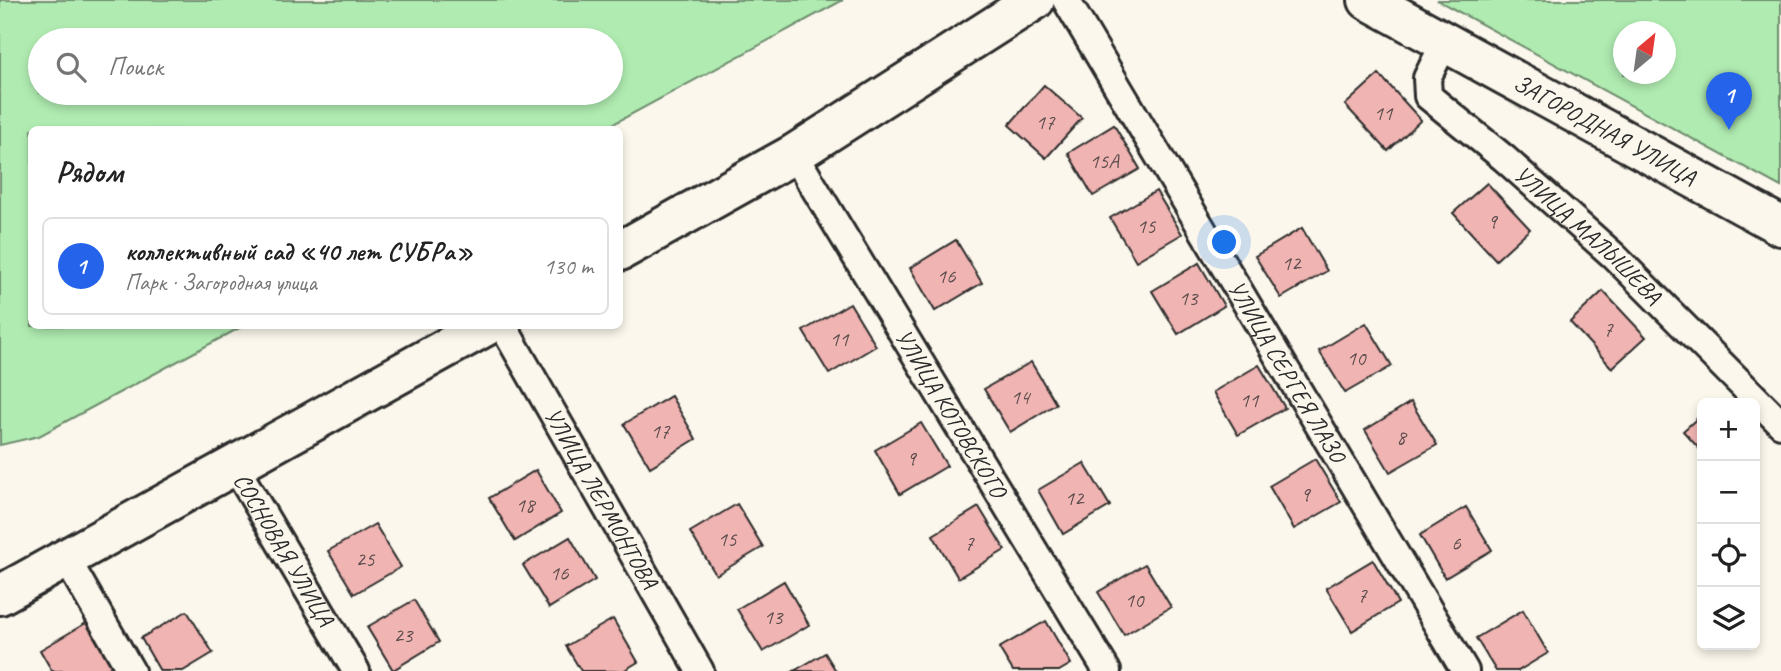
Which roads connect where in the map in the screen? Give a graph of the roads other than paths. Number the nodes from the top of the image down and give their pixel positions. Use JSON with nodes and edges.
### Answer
{"nodes":[{"id":1,"x":1035,"y":0,"type":"edge"},
{"id":2,"x":1066,"y":0,"type":"edge"},
{"id":3,"x":1368,"y":0,"type":"edge"},
{"id":4,"x":1436,"y":37,"type":"junction"},
{"id":5,"x":794,"y":154,"type":"junction"},
{"id":6,"x":1781,"y":226,"type":"edge"},
{"id":7,"x":623,"y":249,"type":"edge"},
{"id":8,"x":481,"y":329,"type":"edge"},
{"id":9,"x":505,"y":329,"type":"edge"},
{"id":10,"x":1781,"y":424,"type":"edge"},
{"id":11,"x":234,"y":465,"type":"junction"},
{"id":12,"x":66,"y":558,"type":"junction"},
{"id":13,"x":0,"y":595,"type":"edge"},
{"id":14,"x":131,"y":671,"type":"edge"},
{"id":15,"x":356,"y":671,"type":"edge"},
{"id":16,"x":700,"y":671,"type":"edge"},
{"id":17,"x":1107,"y":671,"type":"edge"},
{"id":18,"x":1465,"y":671,"type":"edge"}],
"edges":[{"from":1,"to":5,"type":"highway"},
{"from":2,"to":18,"type":"street","name":"УЛИЦА СЕРГЕЯ ЛАЗО"},
{"from":3,"to":4,"type":"highway","name":"ЗАГОРОДНАЯ УЛИЦА"},
{"from":4,"to":6,"type":"highway","name":"ЗАГОРОДНАЯ УЛИЦА"},
{"from":4,"to":10,"type":"street","name":"УЛИЦА МАЛЫШЕВА"},
{"from":5,"to":7,"type":"highway"},
{"from":5,"to":17,"type":"street","name":"УЛИЦА КОТОВСКОГО"},
{"from":8,"to":11,"type":"highway"},
{"from":9,"to":16,"type":"street","name":"УЛИЦА ЛЕРМОНТОВА"},
{"from":11,"to":12,"type":"highway"},
{"from":11,"to":15,"type":"street","name":"СОСНОВАЯ УЛИЦА"},
{"from":12,"to":13,"type":"highway"},
{"from":12,"to":14,"type":"street"}]}
